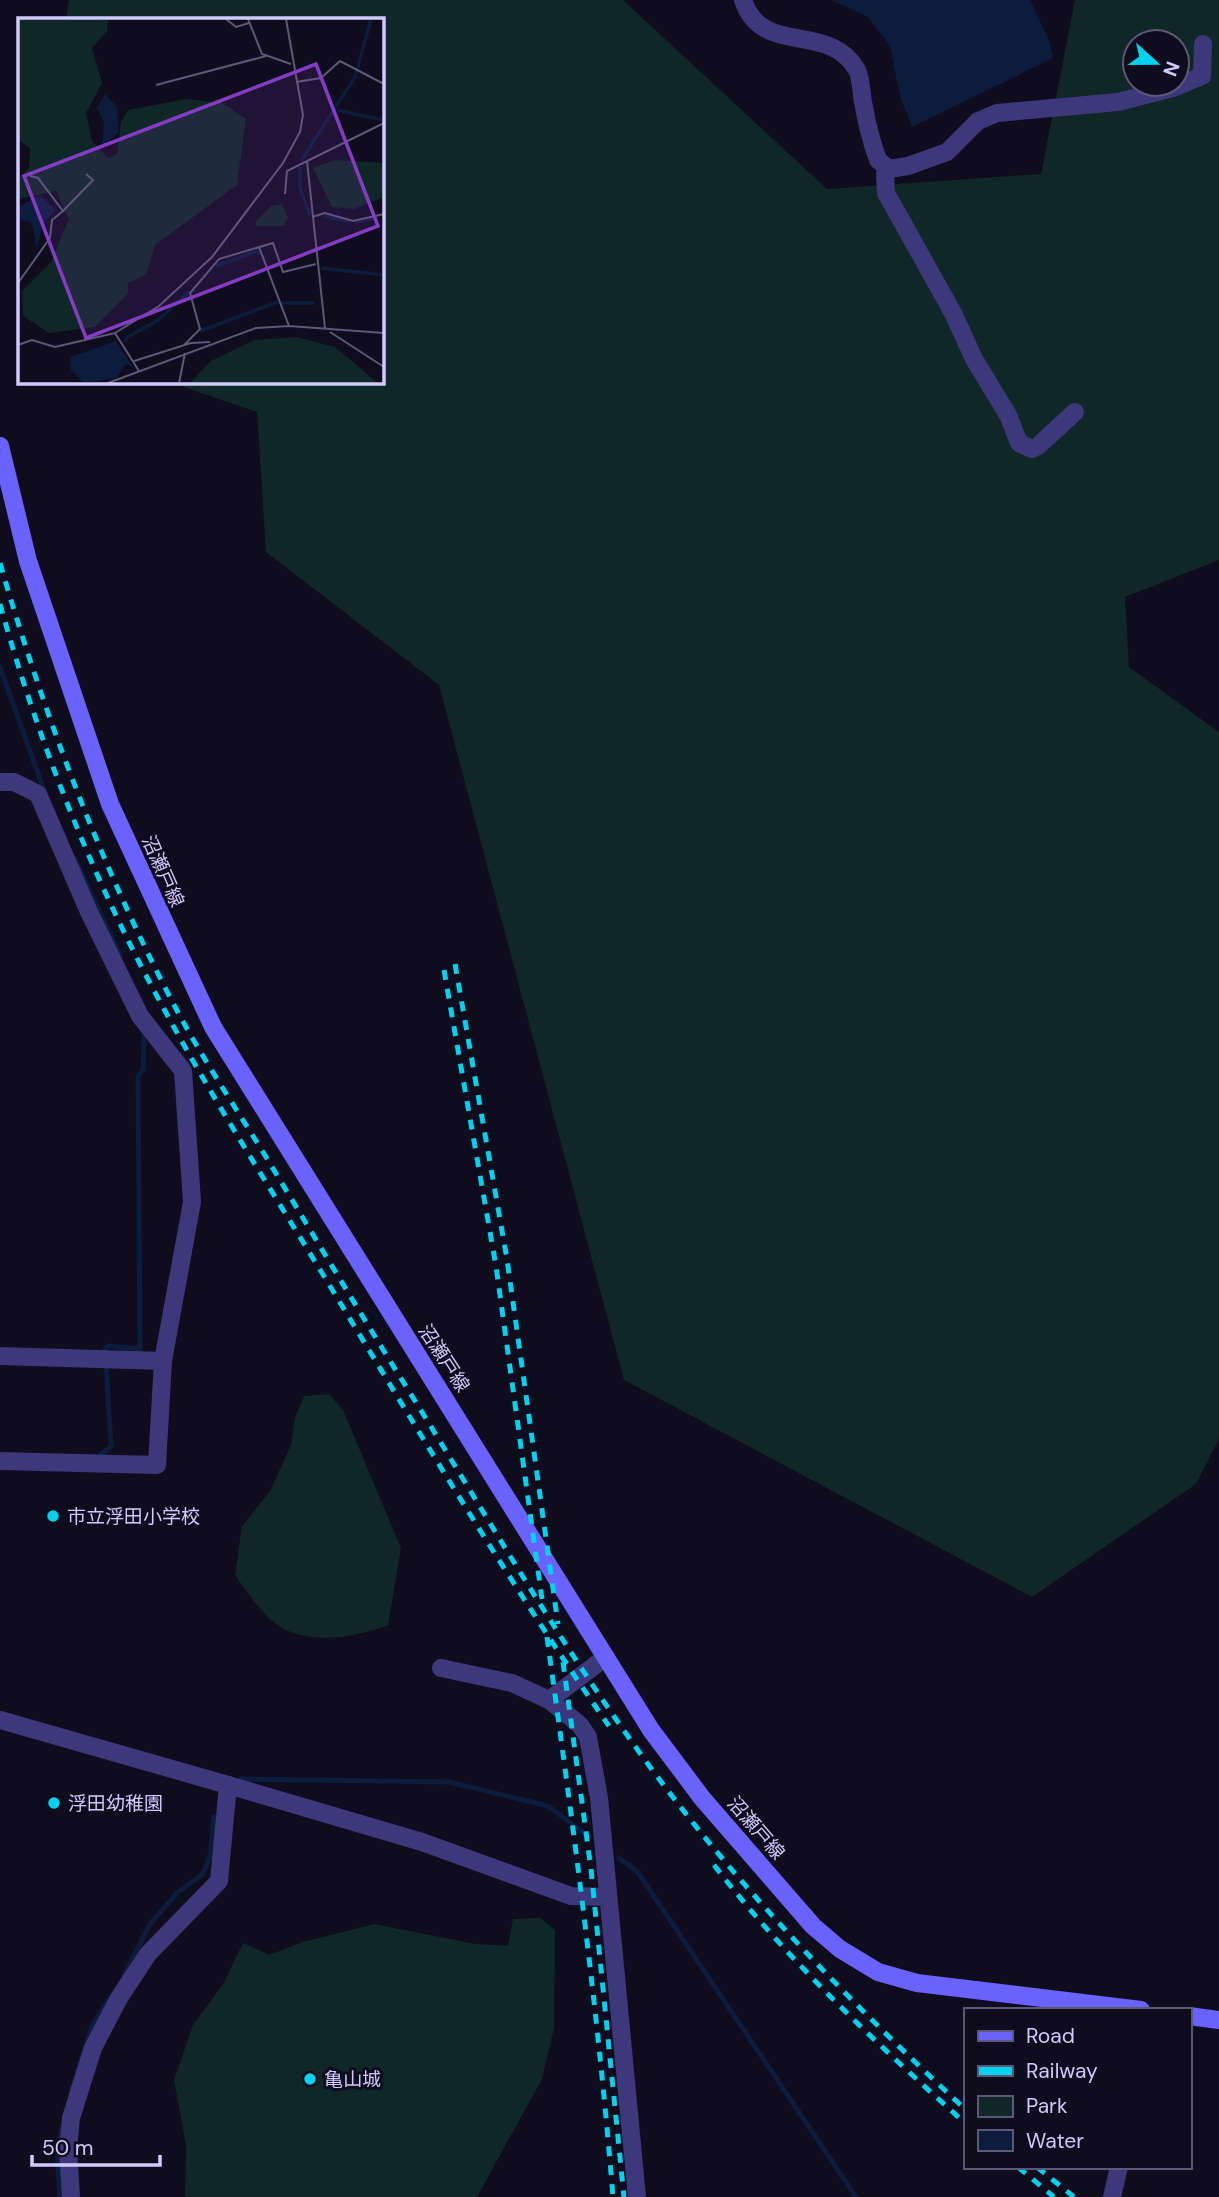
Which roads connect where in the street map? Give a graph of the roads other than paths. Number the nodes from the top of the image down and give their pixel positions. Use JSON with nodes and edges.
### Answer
{"nodes":[{"id":1,"x":743,"y":0,"type":"edge"},
{"id":2,"x":1203,"y":44,"type":"dead end"},
{"id":3,"x":890,"y":169,"type":"junction"},
{"id":4,"x":1075,"y":412,"type":"dead end"},
{"id":5,"x":0,"y":446,"type":"edge"},
{"id":6,"x":0,"y":782,"type":"edge"},
{"id":7,"x":0,"y":1356,"type":"edge"},
{"id":8,"x":163,"y":1361,"type":"junction"},
{"id":9,"x":0,"y":1461,"type":"edge"},
{"id":10,"x":606,"y":1657,"type":"junction"},
{"id":11,"x":441,"y":1668,"type":"dead end"},
{"id":12,"x":550,"y":1700,"type":"junction"},
{"id":13,"x":0,"y":1720,"type":"edge"},
{"id":14,"x":228,"y":1785,"type":"junction"},
{"id":15,"x":608,"y":1897,"type":"junction"},
{"id":16,"x":1124,"y":2008,"type":"edge"},
{"id":17,"x":1191,"y":2016,"type":"edge"},
{"id":18,"x":1219,"y":2020,"type":"edge"},
{"id":19,"x":1119,"y":2169,"type":"edge"},
{"id":20,"x":71,"y":2197,"type":"edge"},
{"id":21,"x":637,"y":2197,"type":"edge"},
{"id":22,"x":1112,"y":2197,"type":"edge"}],
"edges":[{"from":1,"to":3,"type":"street"},
{"from":2,"to":3,"type":"street"},
{"from":3,"to":4,"type":"street"},
{"from":5,"to":10,"type":"main road","name":"沼瀬戸線"},
{"from":6,"to":8,"type":"street"},
{"from":7,"to":8,"type":"street"},
{"from":8,"to":9,"type":"street"},
{"from":10,"to":12,"type":"street"},
{"from":10,"to":16,"type":"main road","name":"沼瀬戸線"},
{"from":11,"to":12,"type":"street"},
{"from":12,"to":15,"type":"street"},
{"from":13,"to":14,"type":"street"},
{"from":14,"to":15,"type":"street"},
{"from":14,"to":20,"type":"street"},
{"from":15,"to":21,"type":"street"},
{"from":17,"to":18,"type":"main road"},
{"from":19,"to":22,"type":"street"}]}
